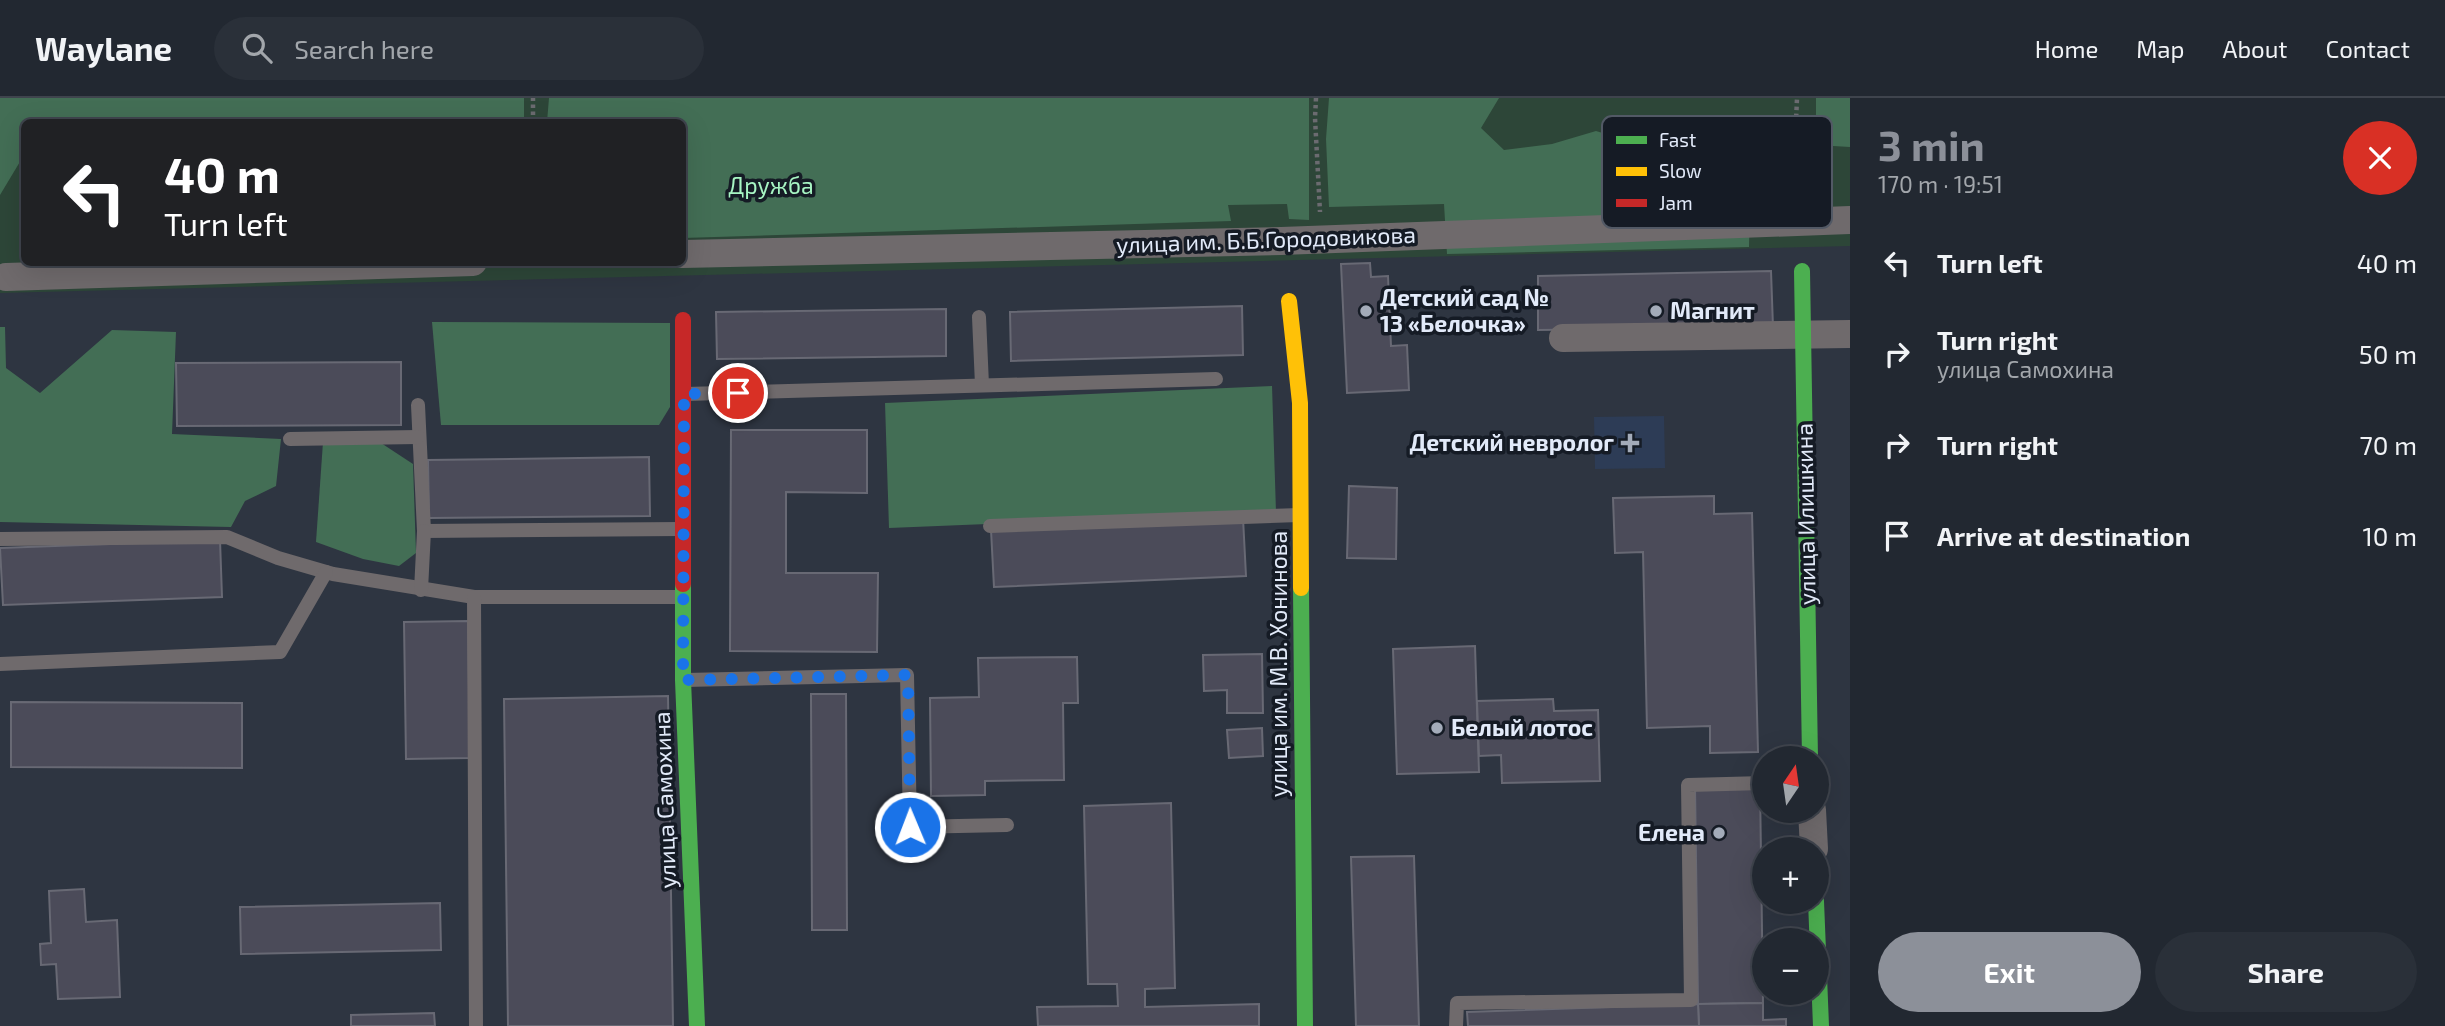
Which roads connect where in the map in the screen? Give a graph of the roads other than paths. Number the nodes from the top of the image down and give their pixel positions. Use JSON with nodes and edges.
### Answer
{"nodes":[{"id":1,"x":1832,"y":220,"type":"edge"},
{"id":2,"x":1850,"y":220,"type":"edge"},
{"id":3,"x":1609,"y":228,"type":"edge"},
{"id":4,"x":686,"y":254,"type":"edge"},
{"id":5,"x":348,"y":266,"type":"edge"},
{"id":6,"x":1802,"y":271,"type":"dead end"},
{"id":7,"x":6,"y":277,"type":"dead end"},
{"id":8,"x":1289,"y":301,"type":"dead end"},
{"id":9,"x":979,"y":317,"type":"dead end"},
{"id":10,"x":683,"y":320,"type":"dead end"},
{"id":11,"x":1850,"y":334,"type":"edge"},
{"id":12,"x":1803,"y":335,"type":"junction"},
{"id":13,"x":1563,"y":338,"type":"dead end"},
{"id":14,"x":1216,"y":379,"type":"dead end"},
{"id":15,"x":982,"y":385,"type":"junction"},
{"id":16,"x":684,"y":394,"type":"junction"},
{"id":17,"x":418,"y":405,"type":"dead end"},
{"id":18,"x":418,"y":437,"type":"junction"},
{"id":19,"x":290,"y":439,"type":"dead end"},
{"id":20,"x":1300,"y":515,"type":"junction"},
{"id":21,"x":990,"y":526,"type":"dead end"},
{"id":22,"x":683,"y":529,"type":"junction"},
{"id":23,"x":424,"y":531,"type":"junction"},
{"id":24,"x":0,"y":539,"type":"edge"},
{"id":25,"x":326,"y":572,"type":"junction"},
{"id":26,"x":421,"y":590,"type":"junction"},
{"id":27,"x":474,"y":597,"type":"junction"},
{"id":28,"x":682,"y":597,"type":"junction"},
{"id":29,"x":0,"y":664,"type":"edge"},
{"id":30,"x":683,"y":680,"type":"junction"},
{"id":31,"x":1810,"y":746,"type":"edge"},
{"id":32,"x":1752,"y":783,"type":"edge"},
{"id":33,"x":1007,"y":825,"type":"dead end"},
{"id":34,"x":1817,"y":914,"type":"edge"},
{"id":35,"x":476,"y":1026,"type":"edge"},
{"id":36,"x":697,"y":1026,"type":"edge"},
{"id":37,"x":1305,"y":1026,"type":"edge"},
{"id":38,"x":1456,"y":1026,"type":"edge"},
{"id":39,"x":1821,"y":1026,"type":"edge"}],
"edges":[{"from":1,"to":2,"type":"street","name":"улица им. Б.Б.Городовикова"},
{"from":3,"to":4,"type":"street","name":"улица им. Б.Б.Городовикова"},
{"from":5,"to":7,"type":"street"},
{"from":6,"to":12,"type":"street","name":"улица Илишкина"},
{"from":8,"to":20,"type":"street","name":"улица им. М.В. Хонинова"},
{"from":9,"to":15,"type":"lane"},
{"from":10,"to":16,"type":"street","name":"улица Самохина"},
{"from":11,"to":12,"type":"street"},
{"from":12,"to":13,"type":"street"},
{"from":12,"to":31,"type":"street","name":"улица Илишкина"},
{"from":14,"to":15,"type":"lane"},
{"from":15,"to":16,"type":"lane"},
{"from":16,"to":22,"type":"street","name":"улица Самохина"},
{"from":17,"to":18,"type":"lane"},
{"from":18,"to":19,"type":"lane"},
{"from":18,"to":23,"type":"lane"},
{"from":20,"to":21,"type":"lane"},
{"from":20,"to":37,"type":"street","name":"улица им. М.В. Хонинова"},
{"from":22,"to":23,"type":"lane"},
{"from":22,"to":28,"type":"street","name":"улица Самохина"},
{"from":23,"to":26,"type":"lane"},
{"from":24,"to":25,"type":"lane"},
{"from":25,"to":26,"type":"lane"},
{"from":25,"to":29,"type":"lane"},
{"from":26,"to":27,"type":"lane"},
{"from":27,"to":28,"type":"lane"},
{"from":27,"to":35,"type":"lane"},
{"from":28,"to":30,"type":"street","name":"улица Самохина"},
{"from":30,"to":33,"type":"lane"},
{"from":30,"to":36,"type":"street","name":"улица Самохина"},
{"from":32,"to":38,"type":"lane"},
{"from":34,"to":39,"type":"street"}]}
